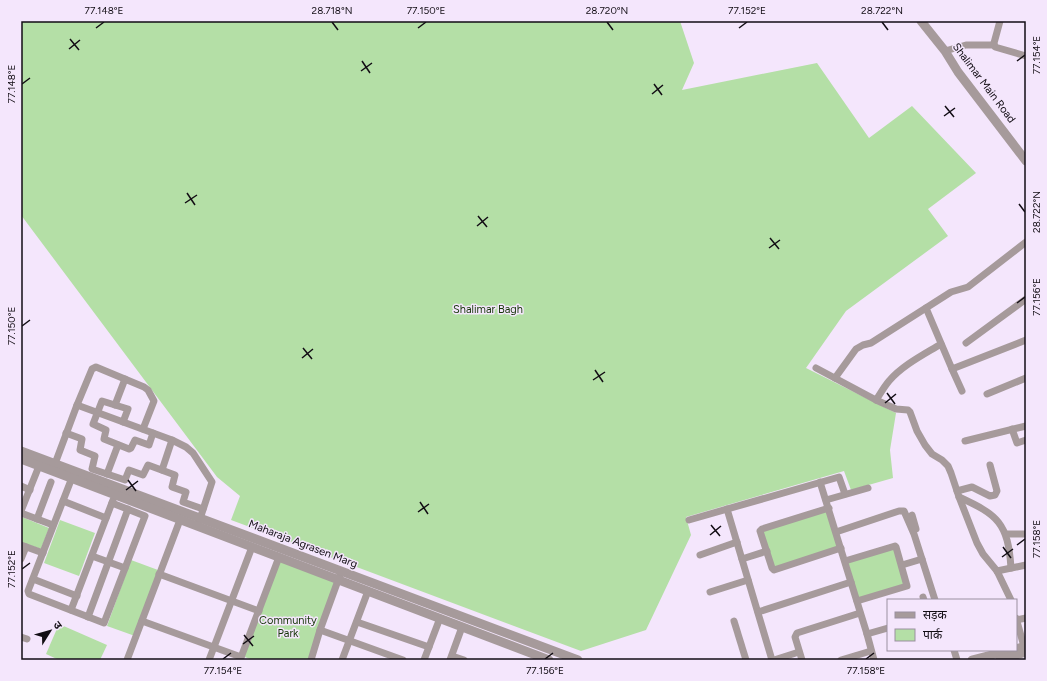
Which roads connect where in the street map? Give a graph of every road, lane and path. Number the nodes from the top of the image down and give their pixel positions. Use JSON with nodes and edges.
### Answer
{"nodes":[{"id":1,"x":921,"y":21,"type":"edge"},
{"id":2,"x":1000,"y":21,"type":"edge"},
{"id":3,"x":994,"y":45,"type":"junction"},
{"id":4,"x":945,"y":51,"type":"junction"},
{"id":5,"x":1026,"y":56,"type":"edge"},
{"id":6,"x":1026,"y":161,"type":"edge"},
{"id":7,"x":1026,"y":242,"type":"edge"},
{"id":8,"x":1026,"y":299,"type":"edge"},
{"id":9,"x":926,"y":308,"type":"junction"},
{"id":10,"x":1026,"y":340,"type":"edge"},
{"id":11,"x":966,"y":343,"type":"dead end"},
{"id":12,"x":941,"y":344,"type":"junction"},
{"id":13,"x":816,"y":368,"type":"dead end"},
{"id":14,"x":952,"y":370,"type":"junction"},
{"id":15,"x":835,"y":378,"type":"junction"},
{"id":16,"x":1026,"y":378,"type":"edge"},
{"id":17,"x":125,"y":379,"type":"junction"},
{"id":18,"x":962,"y":391,"type":"dead end"},
{"id":19,"x":987,"y":394,"type":"dead end"},
{"id":20,"x":876,"y":400,"type":"junction"},
{"id":21,"x":77,"y":405,"type":"junction"},
{"id":22,"x":115,"y":405,"type":"junction"},
{"id":23,"x":97,"y":413,"type":"junction"},
{"id":24,"x":123,"y":422,"type":"junction"},
{"id":25,"x":1026,"y":426,"type":"edge"},
{"id":26,"x":1012,"y":429,"type":"junction"},
{"id":27,"x":143,"y":430,"type":"junction"},
{"id":28,"x":66,"y":433,"type":"junction"},
{"id":29,"x":154,"y":433,"type":"junction"},
{"id":30,"x":172,"y":440,"type":"junction"},
{"id":31,"x":1026,"y":440,"type":"edge"},
{"id":32,"x":965,"y":441,"type":"dead end"},
{"id":33,"x":118,"y":445,"type":"junction"},
{"id":34,"x":21,"y":451,"type":"edge"},
{"id":35,"x":21,"y":459,"type":"edge"},
{"id":36,"x":990,"y":465,"type":"dead end"},
{"id":37,"x":39,"y":466,"type":"junction"},
{"id":38,"x":54,"y":467,"type":"junction"},
{"id":39,"x":162,"y":470,"type":"junction"},
{"id":40,"x":73,"y":474,"type":"junction"},
{"id":41,"x":106,"y":474,"type":"junction"},
{"id":42,"x":51,"y":482,"type":"dead end"},
{"id":43,"x":820,"y":482,"type":"junction"},
{"id":44,"x":21,"y":486,"type":"edge"},
{"id":45,"x":868,"y":488,"type":"dead end"},
{"id":46,"x":30,"y":490,"type":"junction"},
{"id":47,"x":845,"y":494,"type":"junction"},
{"id":48,"x":958,"y":494,"type":"junction"},
{"id":49,"x":114,"y":499,"type":"junction"},
{"id":50,"x":826,"y":500,"type":"junction"},
{"id":51,"x":62,"y":501,"type":"junction"},
{"id":52,"x":829,"y":508,"type":"junction"},
{"id":53,"x":128,"y":509,"type":"junction"},
{"id":54,"x":203,"y":509,"type":"junction"},
{"id":55,"x":727,"y":509,"type":"junction"},
{"id":56,"x":21,"y":512,"type":"edge"},
{"id":57,"x":912,"y":515,"type":"dead end"},
{"id":58,"x":106,"y":518,"type":"junction"},
{"id":59,"x":37,"y":519,"type":"junction"},
{"id":60,"x":180,"y":520,"type":"junction"},
{"id":61,"x":689,"y":520,"type":"dead end"},
{"id":62,"x":199,"y":522,"type":"junction"},
{"id":63,"x":53,"y":525,"type":"junction"},
{"id":64,"x":836,"y":532,"type":"junction"},
{"id":65,"x":1006,"y":534,"type":"junction"},
{"id":66,"x":1026,"y":534,"type":"edge"},
{"id":67,"x":737,"y":542,"type":"junction"},
{"id":68,"x":23,"y":546,"type":"edge"},
{"id":69,"x":252,"y":547,"type":"junction"},
{"id":70,"x":841,"y":548,"type":"junction"},
{"id":71,"x":767,"y":551,"type":"junction"},
{"id":72,"x":43,"y":553,"type":"junction"},
{"id":73,"x":700,"y":554,"type":"dead end"},
{"id":74,"x":92,"y":556,"type":"junction"},
{"id":75,"x":278,"y":557,"type":"junction"},
{"id":76,"x":21,"y":559,"type":"edge"},
{"id":77,"x":742,"y":559,"type":"junction"},
{"id":78,"x":922,"y":559,"type":"junction"},
{"id":79,"x":845,"y":561,"type":"junction"},
{"id":80,"x":108,"y":562,"type":"junction"},
{"id":81,"x":902,"y":565,"type":"junction"},
{"id":82,"x":1026,"y":565,"type":"edge"},
{"id":83,"x":125,"y":568,"type":"junction"},
{"id":84,"x":1011,"y":568,"type":"junction"},
{"id":85,"x":997,"y":571,"type":"junction"},
{"id":86,"x":160,"y":574,"type":"junction"},
{"id":87,"x":340,"y":576,"type":"junction"},
{"id":88,"x":33,"y":579,"type":"junction"},
{"id":89,"x":748,"y":580,"type":"junction"},
{"id":90,"x":851,"y":582,"type":"junction"},
{"id":91,"x":368,"y":591,"type":"junction"},
{"id":92,"x":710,"y":592,"type":"dead end"},
{"id":93,"x":77,"y":596,"type":"junction"},
{"id":94,"x":937,"y":599,"type":"edge"},
{"id":95,"x":937,"y":599,"type":"edge"},
{"id":96,"x":1010,"y":599,"type":"edge"},
{"id":97,"x":232,"y":601,"type":"junction"},
{"id":98,"x":857,"y":601,"type":"junction"},
{"id":99,"x":71,"y":610,"type":"junction"},
{"id":100,"x":259,"y":611,"type":"junction"},
{"id":101,"x":758,"y":612,"type":"junction"},
{"id":102,"x":860,"y":613,"type":"junction"},
{"id":103,"x":458,"y":615,"type":"junction"},
{"id":104,"x":88,"y":617,"type":"junction"},
{"id":105,"x":440,"y":618,"type":"junction"},
{"id":106,"x":142,"y":621,"type":"junction"},
{"id":107,"x":734,"y":621,"type":"dead end"},
{"id":108,"x":357,"y":622,"type":"junction"},
{"id":109,"x":1017,"y":623,"type":"edge"},
{"id":110,"x":458,"y":625,"type":"junction"},
{"id":111,"x":887,"y":628,"type":"edge"},
{"id":112,"x":320,"y":630,"type":"junction"},
{"id":113,"x":867,"y":634,"type":"junction"},
{"id":114,"x":349,"y":641,"type":"junction"},
{"id":115,"x":214,"y":647,"type":"junction"},
{"id":116,"x":429,"y":647,"type":"junction"},
{"id":117,"x":1024,"y":649,"type":"edge"},
{"id":118,"x":871,"y":651,"type":"junction"},
{"id":119,"x":1007,"y":651,"type":"edge"},
{"id":120,"x":799,"y":652,"type":"junction"},
{"id":121,"x":533,"y":657,"type":"edge"},
{"id":122,"x":241,"y":658,"type":"edge"},
{"id":123,"x":451,"y":658,"type":"edge"},
{"id":124,"x":572,"y":659,"type":"edge"},
{"id":125,"x":127,"y":660,"type":"edge"},
{"id":126,"x":209,"y":660,"type":"edge"},
{"id":127,"x":311,"y":660,"type":"edge"},
{"id":128,"x":342,"y":660,"type":"edge"},
{"id":129,"x":403,"y":660,"type":"edge"},
{"id":130,"x":424,"y":660,"type":"edge"},
{"id":131,"x":464,"y":660,"type":"edge"},
{"id":132,"x":549,"y":660,"type":"edge"},
{"id":133,"x":746,"y":660,"type":"edge"},
{"id":134,"x":773,"y":660,"type":"edge"},
{"id":135,"x":802,"y":660,"type":"edge"},
{"id":136,"x":840,"y":660,"type":"edge"},
{"id":137,"x":874,"y":660,"type":"edge"},
{"id":138,"x":972,"y":660,"type":"edge"},
{"id":139,"x":1000,"y":660,"type":"edge"}],
"edges":[{"from":1,"to":4,"type":"street","name":"Shalimar Main Road"},
{"from":2,"to":3,"type":"street"},
{"from":3,"to":4,"type":"street"},
{"from":3,"to":5,"type":"street"},
{"from":4,"to":6,"type":"street","name":"Shalimar Main Road"},
{"from":7,"to":9,"type":"street"},
{"from":8,"to":11,"type":"street"},
{"from":9,"to":12,"type":"street"},
{"from":9,"to":15,"type":"street"},
{"from":10,"to":14,"type":"street"},
{"from":12,"to":14,"type":"street"},
{"from":12,"to":20,"type":"street"},
{"from":13,"to":15,"type":"street"},
{"from":14,"to":18,"type":"street"},
{"from":15,"to":20,"type":"street"},
{"from":16,"to":19,"type":"street"},
{"from":17,"to":21,"type":"street"},
{"from":17,"to":22,"type":"street"},
{"from":17,"to":27,"type":"street"},
{"from":20,"to":48,"type":"street"},
{"from":21,"to":23,"type":"street"},
{"from":21,"to":28,"type":"street"},
{"from":22,"to":23,"type":"street"},
{"from":22,"to":24,"type":"street"},
{"from":23,"to":24,"type":"street"},
{"from":23,"to":33,"type":"street"},
{"from":24,"to":27,"type":"street"},
{"from":25,"to":26,"type":"street"},
{"from":26,"to":31,"type":"street"},
{"from":26,"to":32,"type":"street"},
{"from":27,"to":29,"type":"street"},
{"from":28,"to":38,"type":"street"},
{"from":28,"to":41,"type":"street"},
{"from":29,"to":30,"type":"street"},
{"from":29,"to":33,"type":"street"},
{"from":30,"to":39,"type":"street"},
{"from":30,"to":54,"type":"street"},
{"from":33,"to":41,"type":"street"},
{"from":34,"to":38,"type":"street","name":"Maharaja Agrasen Marg"},
{"from":35,"to":37,"type":"street","name":"Maharaja Agrasen Marg"},
{"from":36,"to":48,"type":"street"},
{"from":37,"to":38,"type":"street","name":"Maharaja Agrasen Marg"},
{"from":37,"to":46,"type":"street"},
{"from":38,"to":40,"type":"street","name":"Maharaja Agrasen Marg"},
{"from":39,"to":41,"type":"street"},
{"from":39,"to":54,"type":"street"},
{"from":40,"to":49,"type":"street","name":"Maharaja Agrasen Marg"},
{"from":40,"to":51,"type":"street"},
{"from":40,"to":62,"type":"street","name":"Maharaja Agrasen Marg"},
{"from":42,"to":59,"type":"street"},
{"from":43,"to":47,"type":"street"},
{"from":43,"to":50,"type":"street"},
{"from":43,"to":55,"type":"street"},
{"from":44,"to":46,"type":"street"},
{"from":45,"to":47,"type":"street"},
{"from":46,"to":56,"type":"street"},
{"from":47,"to":50,"type":"street"},
{"from":48,"to":65,"type":"street"},
{"from":48,"to":85,"type":"street"},
{"from":49,"to":53,"type":"street"},
{"from":49,"to":58,"type":"street"},
{"from":49,"to":60,"type":"street","name":"Maharaja Agrasen Marg"},
{"from":50,"to":52,"type":"street"},
{"from":51,"to":58,"type":"street"},
{"from":51,"to":63,"type":"street"},
{"from":52,"to":64,"type":"street"},
{"from":52,"to":71,"type":"street"},
{"from":53,"to":80,"type":"street"},
{"from":53,"to":83,"type":"street"},
{"from":54,"to":62,"type":"street"},
{"from":55,"to":61,"type":"street"},
{"from":55,"to":67,"type":"street"},
{"from":56,"to":59,"type":"street"},
{"from":57,"to":94,"type":"street"},
{"from":58,"to":74,"type":"street"},
{"from":59,"to":63,"type":"street"},
{"from":60,"to":62,"type":"street","name":"Maharaja Agrasen Marg"},
{"from":60,"to":86,"type":"street"},
{"from":62,"to":69,"type":"street","name":"Maharaja Agrasen Marg"},
{"from":62,"to":87,"type":"street","name":"Maharaja Agrasen Marg"},
{"from":63,"to":72,"type":"street"},
{"from":64,"to":70,"type":"street"},
{"from":64,"to":78,"type":"street"},
{"from":65,"to":66,"type":"street"},
{"from":65,"to":84,"type":"street"},
{"from":67,"to":73,"type":"street"},
{"from":67,"to":77,"type":"street"},
{"from":68,"to":72,"type":"street"},
{"from":68,"to":76,"type":"street"},
{"from":69,"to":75,"type":"street","name":"Maharaja Agrasen Marg"},
{"from":69,"to":97,"type":"street"},
{"from":70,"to":71,"type":"street"},
{"from":70,"to":79,"type":"street"},
{"from":71,"to":77,"type":"street"},
{"from":72,"to":88,"type":"street"},
{"from":74,"to":80,"type":"street"},
{"from":74,"to":93,"type":"street"},
{"from":75,"to":87,"type":"street","name":"Maharaja Agrasen Marg"},
{"from":75,"to":100,"type":"street"},
{"from":77,"to":89,"type":"street"},
{"from":78,"to":81,"type":"street"},
{"from":78,"to":95,"type":"street"},
{"from":79,"to":81,"type":"street"},
{"from":79,"to":90,"type":"street"},
{"from":80,"to":83,"type":"street"},
{"from":80,"to":104,"type":"street"},
{"from":81,"to":98,"type":"street"},
{"from":82,"to":84,"type":"street"},
{"from":83,"to":104,"type":"street"},
{"from":84,"to":85,"type":"street"},
{"from":85,"to":96,"type":"street"},
{"from":86,"to":97,"type":"street"},
{"from":86,"to":106,"type":"street"},
{"from":87,"to":91,"type":"street","name":"Maharaja Agrasen Marg"},
{"from":87,"to":103,"type":"street","name":"Maharaja Agrasen Marg"},
{"from":87,"to":112,"type":"street"},
{"from":88,"to":93,"type":"street"},
{"from":88,"to":99,"type":"street"},
{"from":89,"to":92,"type":"street"},
{"from":89,"to":101,"type":"street"},
{"from":90,"to":98,"type":"street"},
{"from":90,"to":101,"type":"street"},
{"from":91,"to":105,"type":"street","name":"Maharaja Agrasen Marg"},
{"from":91,"to":108,"type":"street"},
{"from":93,"to":99,"type":"street"},
{"from":97,"to":100,"type":"street"},
{"from":97,"to":115,"type":"street"},
{"from":98,"to":102,"type":"street"},
{"from":99,"to":104,"type":"street"},
{"from":100,"to":122,"type":"street"},
{"from":101,"to":134,"type":"street"},
{"from":102,"to":113,"type":"street"},
{"from":102,"to":120,"type":"street"},
{"from":103,"to":110,"type":"street"},
{"from":103,"to":124,"type":"street","name":"Maharaja Agrasen Marg"},
{"from":105,"to":110,"type":"street","name":"Maharaja Agrasen Marg"},
{"from":105,"to":116,"type":"street"},
{"from":106,"to":115,"type":"street"},
{"from":106,"to":125,"type":"street"},
{"from":107,"to":133,"type":"street"},
{"from":108,"to":114,"type":"street"},
{"from":108,"to":116,"type":"street"},
{"from":109,"to":117,"type":"street"},
{"from":110,"to":121,"type":"street","name":"Maharaja Agrasen Marg"},
{"from":110,"to":123,"type":"street"},
{"from":111,"to":113,"type":"street"},
{"from":112,"to":114,"type":"street"},
{"from":112,"to":127,"type":"street"},
{"from":113,"to":118,"type":"street"},
{"from":114,"to":128,"type":"street"},
{"from":114,"to":129,"type":"street"},
{"from":115,"to":122,"type":"street"},
{"from":115,"to":126,"type":"street"},
{"from":116,"to":130,"type":"street"},
{"from":117,"to":139,"type":"street"},
{"from":118,"to":136,"type":"street"},
{"from":118,"to":137,"type":"street"},
{"from":119,"to":138,"type":"street"},
{"from":120,"to":134,"type":"street"},
{"from":120,"to":135,"type":"street"},
{"from":121,"to":132,"type":"street","name":"Maharaja Agrasen Marg"},
{"from":123,"to":131,"type":"street"}]}
